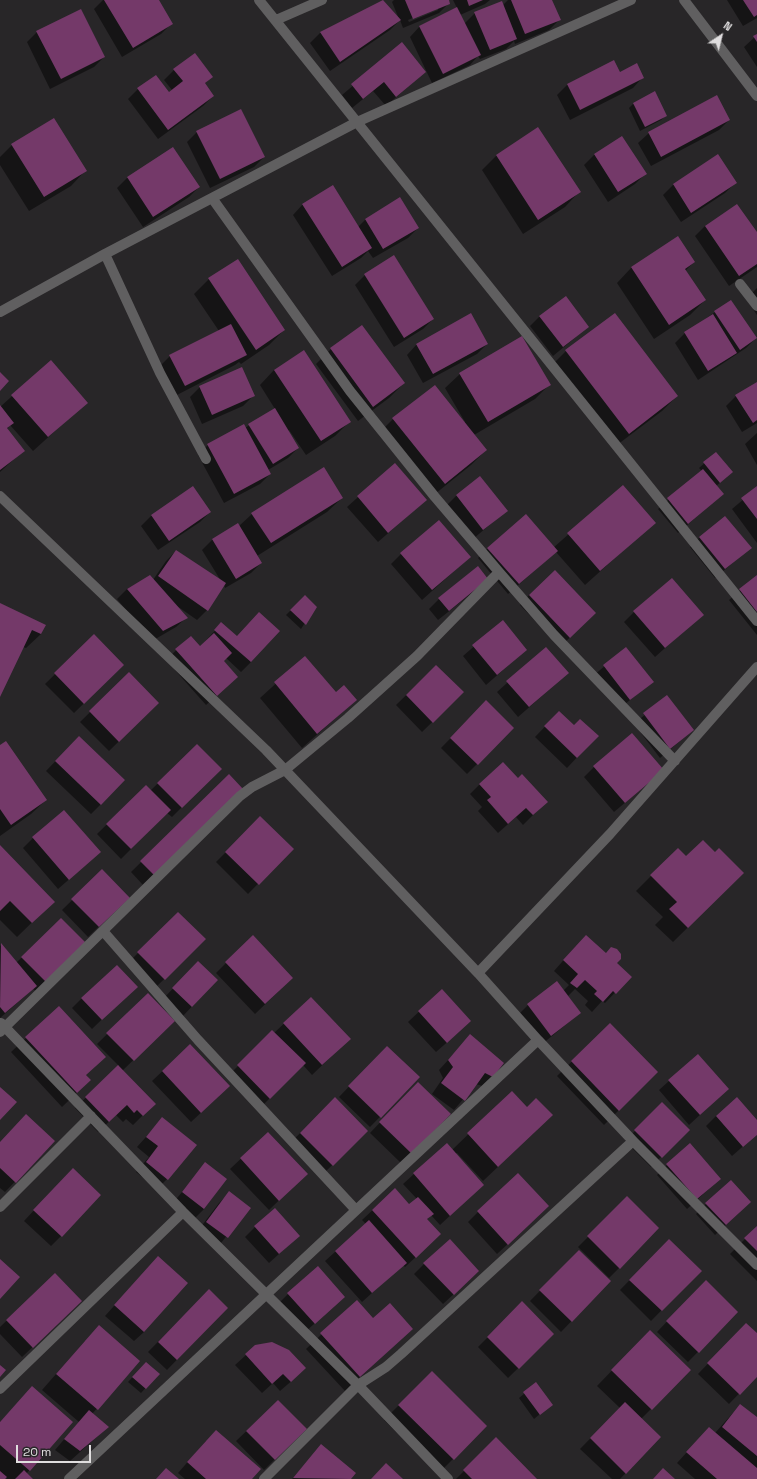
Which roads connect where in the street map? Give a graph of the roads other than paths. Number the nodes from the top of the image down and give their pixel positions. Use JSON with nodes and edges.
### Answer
{"nodes":[{"id":1,"x":259,"y":0,"type":"edge"},
{"id":2,"x":322,"y":0,"type":"edge"},
{"id":3,"x":631,"y":0,"type":"edge"},
{"id":4,"x":684,"y":0,"type":"edge"},
{"id":5,"x":276,"y":20,"type":"junction"},
{"id":6,"x":757,"y":96,"type":"edge"},
{"id":7,"x":357,"y":122,"type":"junction"},
{"id":8,"x":212,"y":198,"type":"junction"},
{"id":9,"x":105,"y":254,"type":"junction"},
{"id":10,"x":740,"y":284,"type":"dead end"},
{"id":11,"x":757,"y":306,"type":"edge"},
{"id":12,"x":0,"y":312,"type":"edge"},
{"id":13,"x":206,"y":459,"type":"dead end"},
{"id":14,"x":0,"y":496,"type":"edge"},
{"id":15,"x":499,"y":572,"type":"junction"},
{"id":16,"x":757,"y":621,"type":"edge"},
{"id":17,"x":757,"y":668,"type":"edge"},
{"id":18,"x":675,"y":761,"type":"junction"},
{"id":19,"x":286,"y":770,"type":"junction"},
{"id":20,"x":103,"y":931,"type":"junction"},
{"id":21,"x":478,"y":973,"type":"junction"},
{"id":22,"x":2,"y":1027,"type":"edge"},
{"id":23,"x":538,"y":1040,"type":"junction"},
{"id":24,"x":91,"y":1116,"type":"junction"},
{"id":25,"x":633,"y":1141,"type":"junction"},
{"id":26,"x":0,"y":1207,"type":"edge"},
{"id":27,"x":355,"y":1209,"type":"junction"},
{"id":28,"x":183,"y":1212,"type":"junction"},
{"id":29,"x":757,"y":1265,"type":"edge"},
{"id":30,"x":266,"y":1295,"type":"junction"},
{"id":31,"x":358,"y":1385,"type":"junction"},
{"id":32,"x":0,"y":1389,"type":"edge"},
{"id":33,"x":442,"y":1477,"type":"edge"},
{"id":34,"x":69,"y":1479,"type":"edge"},
{"id":35,"x":264,"y":1479,"type":"edge"}],
"edges":[{"from":1,"to":5,"type":"street"},
{"from":2,"to":5,"type":"street"},
{"from":3,"to":7,"type":"street"},
{"from":4,"to":6,"type":"street"},
{"from":5,"to":7,"type":"street"},
{"from":7,"to":8,"type":"street"},
{"from":7,"to":16,"type":"street"},
{"from":8,"to":9,"type":"street"},
{"from":8,"to":15,"type":"street"},
{"from":9,"to":12,"type":"street"},
{"from":9,"to":13,"type":"street"},
{"from":10,"to":11,"type":"street"},
{"from":14,"to":19,"type":"street"},
{"from":15,"to":18,"type":"street"},
{"from":15,"to":19,"type":"street"},
{"from":17,"to":18,"type":"street"},
{"from":18,"to":21,"type":"street"},
{"from":19,"to":20,"type":"street"},
{"from":19,"to":21,"type":"street"},
{"from":20,"to":22,"type":"street"},
{"from":20,"to":27,"type":"street"},
{"from":21,"to":23,"type":"street"},
{"from":22,"to":24,"type":"street"},
{"from":23,"to":25,"type":"street"},
{"from":23,"to":27,"type":"street"},
{"from":24,"to":26,"type":"street"},
{"from":24,"to":28,"type":"street"},
{"from":25,"to":29,"type":"street"},
{"from":25,"to":31,"type":"street"},
{"from":27,"to":30,"type":"street"},
{"from":28,"to":30,"type":"street"},
{"from":28,"to":32,"type":"street"},
{"from":30,"to":31,"type":"street"},
{"from":30,"to":34,"type":"street"},
{"from":31,"to":33,"type":"street"},
{"from":31,"to":35,"type":"street"}]}
